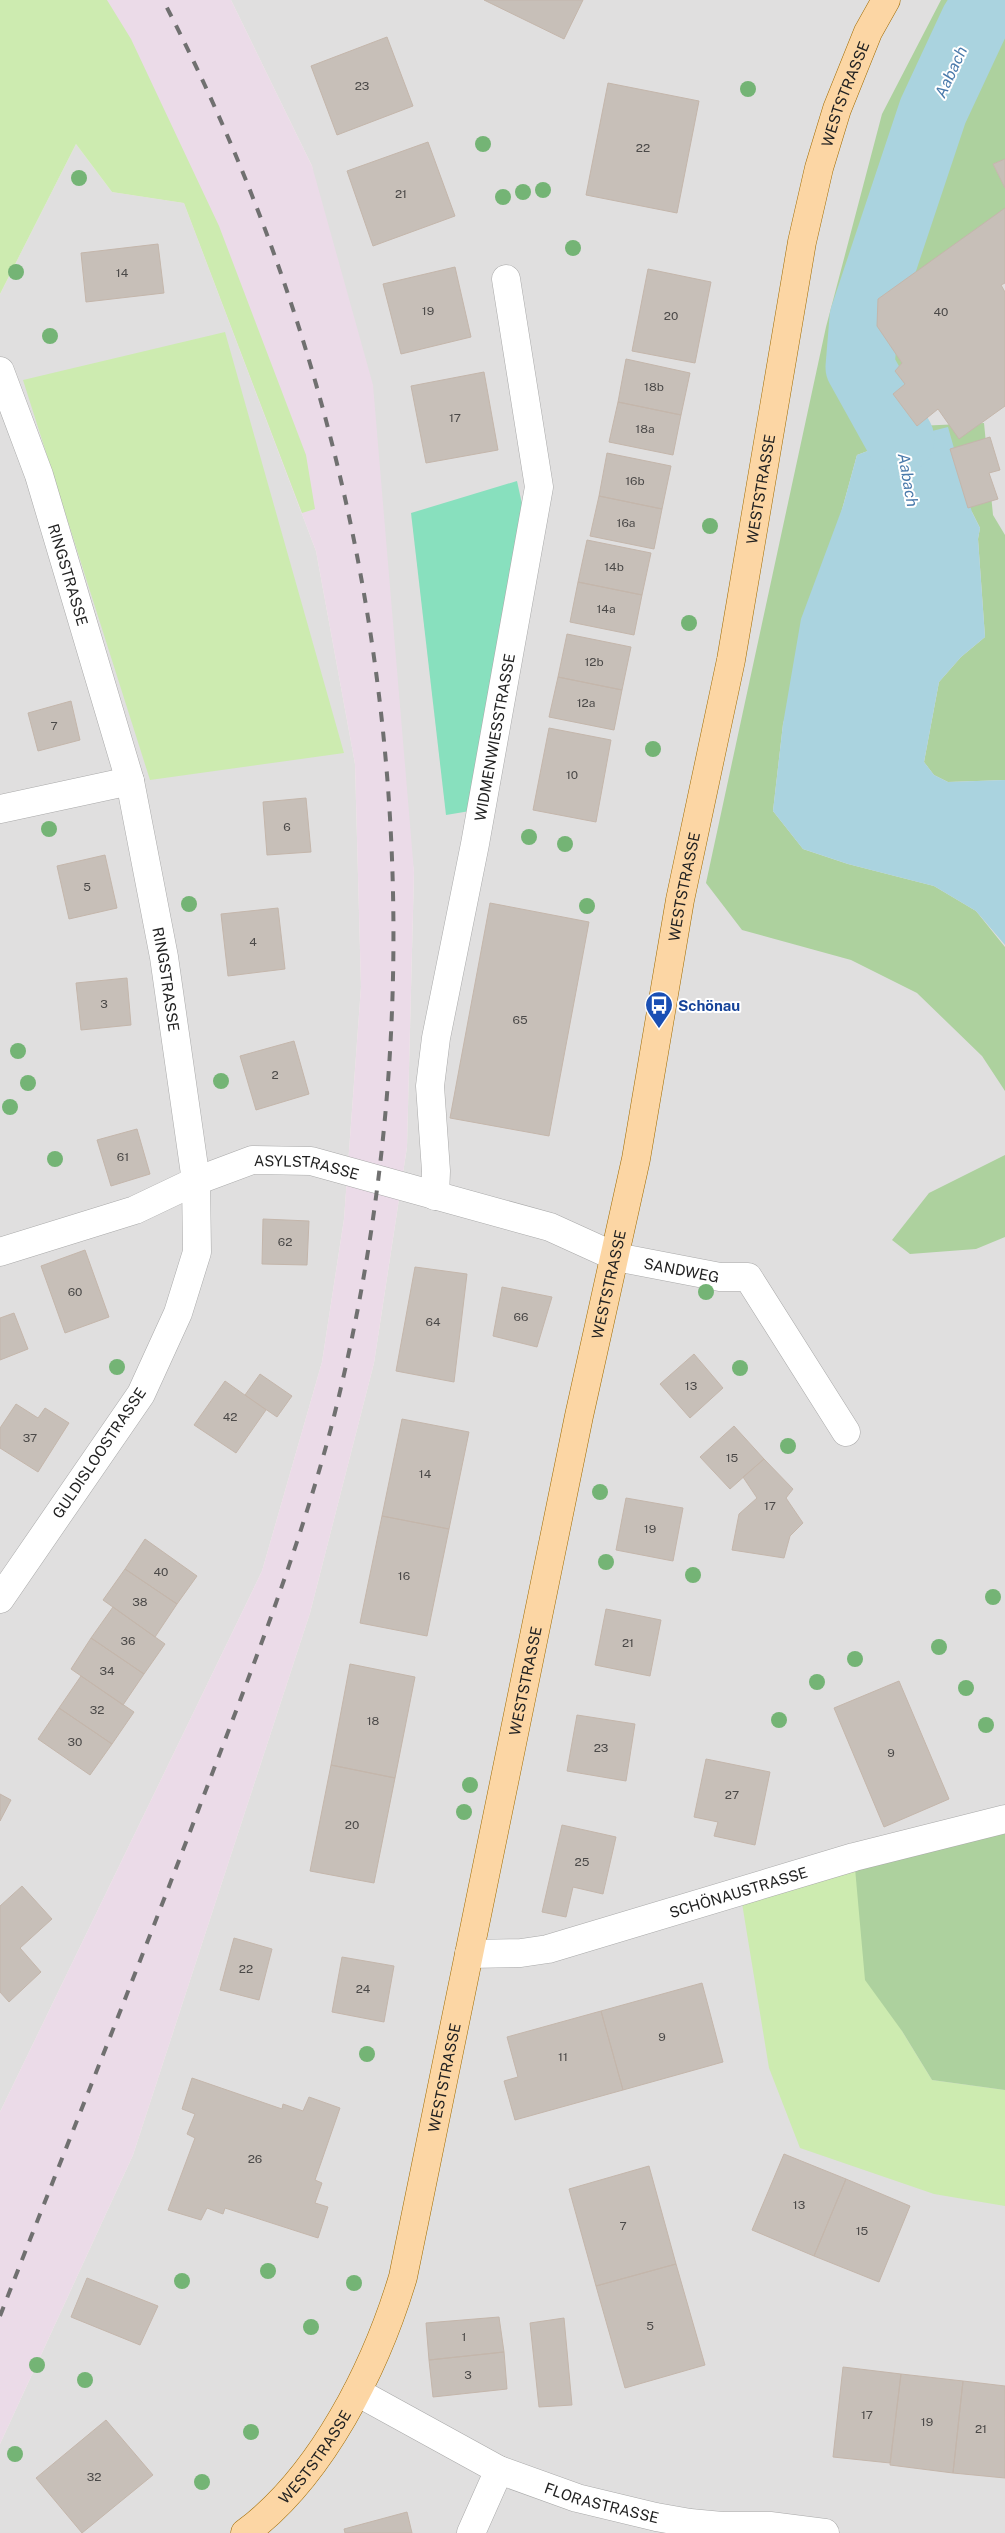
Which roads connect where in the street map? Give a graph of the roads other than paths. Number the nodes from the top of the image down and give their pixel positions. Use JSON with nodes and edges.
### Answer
{"nodes":[{"id":1,"x":886,"y":0,"type":"edge"},
{"id":2,"x":506,"y":279,"type":"dead end"},
{"id":3,"x":0,"y":371,"type":"edge"},
{"id":4,"x":130,"y":781,"type":"junction"},
{"id":5,"x":0,"y":809,"type":"edge"},
{"id":6,"x":196,"y":1181,"type":"junction"},
{"id":7,"x":435,"y":1196,"type":"junction"},
{"id":8,"x":0,"y":1252,"type":"edge"},
{"id":9,"x":616,"y":1257,"type":"junction"},
{"id":10,"x":846,"y":1432,"type":"dead end"},
{"id":11,"x":0,"y":1599,"type":"edge"},
{"id":12,"x":1005,"y":1819,"type":"edge"},
{"id":13,"x":469,"y":1954,"type":"junction"},
{"id":14,"x":357,"y":2392,"type":"junction"},
{"id":15,"x":499,"y":2470,"type":"junction"},
{"id":16,"x":244,"y":2533,"type":"edge"},
{"id":17,"x":471,"y":2533,"type":"edge"},
{"id":18,"x":826,"y":2533,"type":"edge"}],
"edges":[{"from":1,"to":9,"type":"main road","name":"WESTSTRASSE"},
{"from":2,"to":7,"type":"street","name":"WIDMENWIESSTRASSE"},
{"from":3,"to":4,"type":"street","name":"RINGSTRASSE"},
{"from":4,"to":5,"type":"street"},
{"from":4,"to":6,"type":"street","name":"RINGSTRASSE"},
{"from":6,"to":7,"type":"street","name":"ASYLSTRASSE"},
{"from":6,"to":8,"type":"street","name":"ASYLSTRASSE"},
{"from":6,"to":11,"type":"street","name":"GULDISLOOSTRASSE"},
{"from":7,"to":9,"type":"street","name":"ASYLSTRASSE"},
{"from":9,"to":10,"type":"street","name":"SANDWEG"},
{"from":9,"to":13,"type":"main road","name":"WESTSTRASSE"},
{"from":12,"to":13,"type":"street","name":"SCHÖNAUSTRASSE"},
{"from":13,"to":14,"type":"main road","name":"WESTSTRASSE"},
{"from":14,"to":15,"type":"street","name":"FLORASTRASSE"},
{"from":14,"to":16,"type":"main road","name":"WESTSTRASSE"},
{"from":15,"to":17,"type":"street"},
{"from":15,"to":18,"type":"street","name":"FLORASTRASSE"}]}
